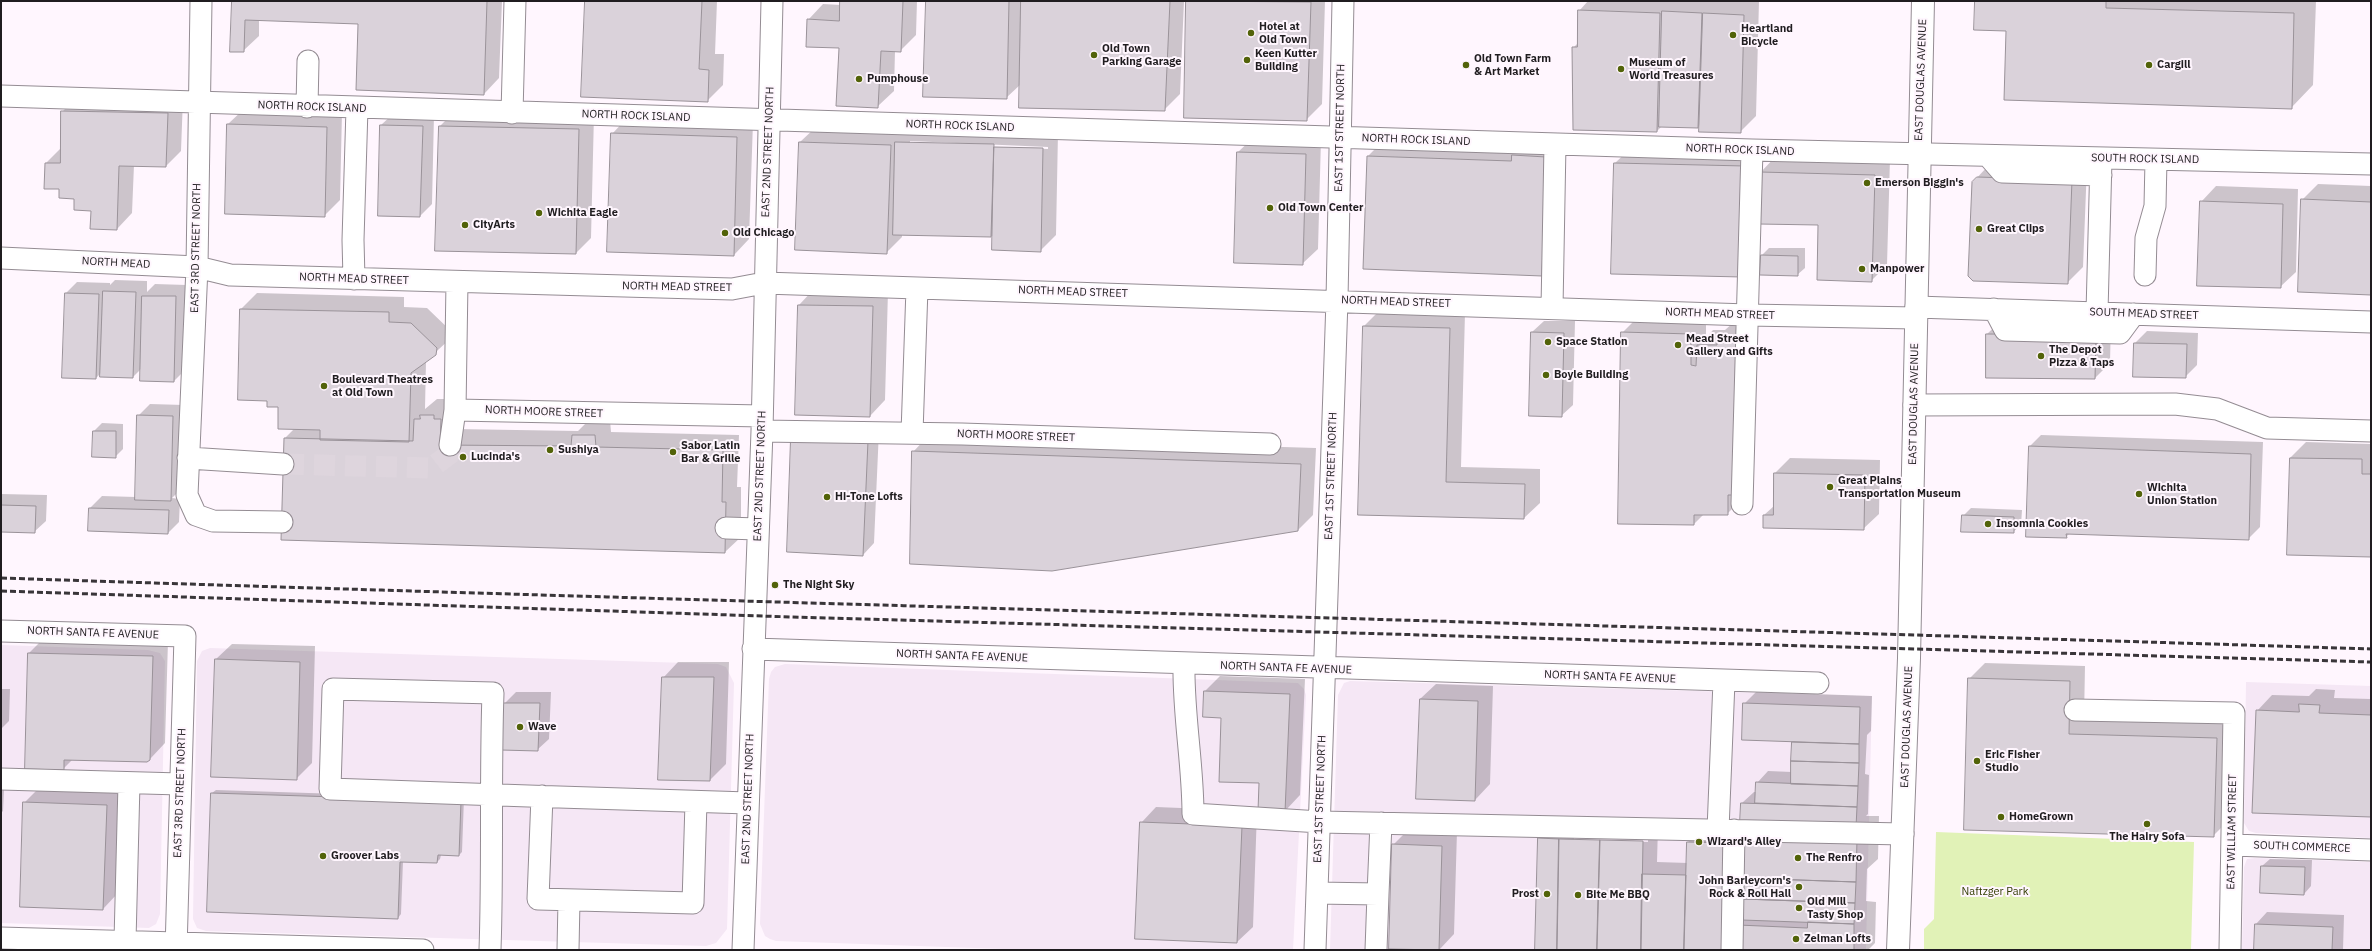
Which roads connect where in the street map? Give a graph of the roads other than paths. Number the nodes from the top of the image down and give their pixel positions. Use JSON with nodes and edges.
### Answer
{"nodes":[{"id":1,"x":201,"y":1,"type":"edge"},
{"id":2,"x":515,"y":1,"type":"edge"},
{"id":3,"x":772,"y":1,"type":"edge"},
{"id":4,"x":1343,"y":1,"type":"edge"},
{"id":5,"x":1923,"y":1,"type":"edge"},
{"id":6,"x":308,"y":61,"type":"dead end"},
{"id":7,"x":1,"y":96,"type":"edge"},
{"id":8,"x":198,"y":104,"type":"junction"},
{"id":9,"x":307,"y":107,"type":"junction"},
{"id":10,"x":357,"y":108,"type":"junction"},
{"id":11,"x":512,"y":113,"type":"junction"},
{"id":12,"x":769,"y":120,"type":"junction"},
{"id":13,"x":1339,"y":138,"type":"junction"},
{"id":14,"x":1555,"y":144,"type":"junction"},
{"id":15,"x":1752,"y":150,"type":"junction"},
{"id":16,"x":1919,"y":155,"type":"junction"},
{"id":17,"x":2156,"y":160,"type":"junction"},
{"id":18,"x":2371,"y":164,"type":"edge"},
{"id":19,"x":2101,"y":167,"type":"junction"},
{"id":20,"x":1,"y":258,"type":"edge"},
{"id":21,"x":197,"y":267,"type":"junction"},
{"id":22,"x":230,"y":275,"type":"joint"},
{"id":23,"x":2145,"y":275,"type":"dead end"},
{"id":24,"x":354,"y":279,"type":"junction"},
{"id":25,"x":457,"y":282,"type":"junction"},
{"id":26,"x":764,"y":282,"type":"junction"},
{"id":27,"x":917,"y":288,"type":"junction"},
{"id":28,"x":1337,"y":300,"type":"junction"},
{"id":29,"x":1552,"y":308,"type":"junction"},
{"id":30,"x":1994,"y":309,"type":"junction"},
{"id":31,"x":1916,"y":312,"type":"junction"},
{"id":32,"x":2097,"y":312,"type":"junction"},
{"id":33,"x":2134,"y":314,"type":"junction"},
{"id":34,"x":1748,"y":315,"type":"junction"},
{"id":35,"x":2371,"y":322,"type":"edge"},
{"id":36,"x":1914,"y":405,"type":"junction"},
{"id":37,"x":455,"y":410,"type":"junction"},
{"id":38,"x":762,"y":423,"type":"junction"},
{"id":39,"x":2371,"y":431,"type":"edge"},
{"id":40,"x":912,"y":433,"type":"junction"},
{"id":41,"x":1270,"y":444,"type":"dead end"},
{"id":42,"x":450,"y":445,"type":"tunnel mouth"},
{"id":43,"x":188,"y":458,"type":"junction"},
{"id":44,"x":283,"y":464,"type":"tunnel mouth"},
{"id":45,"x":1742,"y":504,"type":"dead end"},
{"id":46,"x":282,"y":522,"type":"dead end"},
{"id":47,"x":726,"y":528,"type":"dead end"},
{"id":48,"x":758,"y":529,"type":"junction"},
{"id":49,"x":1,"y":631,"type":"edge"},
{"id":50,"x":185,"y":636,"type":"joint"},
{"id":51,"x":754,"y":649,"type":"junction"},
{"id":52,"x":1184,"y":664,"type":"junction"},
{"id":53,"x":1325,"y":669,"type":"junction"},
{"id":54,"x":1724,"y":681,"type":"junction"},
{"id":55,"x":1818,"y":684,"type":"dead end"},
{"id":56,"x":2075,"y":710,"type":"dead end"},
{"id":57,"x":1,"y":780,"type":"edge"},
{"id":58,"x":128,"y":783,"type":"junction"},
{"id":59,"x":180,"y":784,"type":"junction"},
{"id":60,"x":492,"y":794,"type":"junction"},
{"id":61,"x":542,"y":796,"type":"junction"},
{"id":62,"x":696,"y":802,"type":"junction"},
{"id":63,"x":748,"y":803,"type":"junction"},
{"id":64,"x":1320,"y":822,"type":"junction"},
{"id":65,"x":1381,"y":823,"type":"junction"},
{"id":66,"x":1726,"y":830,"type":"junction"},
{"id":67,"x":1903,"y":834,"type":"junction"},
{"id":68,"x":2232,"y":845,"type":"junction"},
{"id":69,"x":2371,"y":850,"type":"edge"},
{"id":70,"x":1317,"y":894,"type":"junction"},
{"id":71,"x":1378,"y":894,"type":"junction"},
{"id":72,"x":569,"y":900,"type":"junction"},
{"id":73,"x":1,"y":938,"type":"edge"},
{"id":74,"x":125,"y":941,"type":"junction"},
{"id":75,"x":176,"y":946,"type":"edge"},
{"id":76,"x":422,"y":950,"type":"edge"},
{"id":77,"x":490,"y":950,"type":"edge"},
{"id":78,"x":568,"y":950,"type":"edge"},
{"id":79,"x":743,"y":950,"type":"edge"},
{"id":80,"x":1315,"y":950,"type":"edge"},
{"id":81,"x":1376,"y":950,"type":"edge"},
{"id":82,"x":1732,"y":950,"type":"edge"},
{"id":83,"x":1898,"y":950,"type":"edge"},
{"id":84,"x":2230,"y":950,"type":"edge"}],
"edges":[{"from":1,"to":8,"type":"street","name":"EAST 3RD STREET NORTH"},
{"from":2,"to":11,"type":"street"},
{"from":3,"to":12,"type":"street","name":"EAST 2ND STREET NORTH"},
{"from":4,"to":13,"type":"street","name":"EAST 1ST STREET NORTH"},
{"from":5,"to":16,"type":"main road","name":"EAST DOUGLAS AVENUE"},
{"from":6,"to":9,"type":"street"},
{"from":7,"to":8,"type":"street","name":"NORTH ROCK ISLAND"},
{"from":8,"to":9,"type":"street","name":"NORTH ROCK ISLAND"},
{"from":8,"to":21,"type":"street","name":"EAST 3RD STREET NORTH"},
{"from":9,"to":10,"type":"street","name":"NORTH ROCK ISLAND"},
{"from":10,"to":11,"type":"street","name":"NORTH ROCK ISLAND"},
{"from":10,"to":24,"type":"street"},
{"from":11,"to":12,"type":"street","name":"NORTH ROCK ISLAND"},
{"from":12,"to":13,"type":"street","name":"NORTH ROCK ISLAND"},
{"from":12,"to":26,"type":"street","name":"EAST 2ND STREET NORTH"},
{"from":13,"to":14,"type":"street","name":"NORTH ROCK ISLAND"},
{"from":13,"to":28,"type":"street","name":"EAST 1ST STREET NORTH"},
{"from":14,"to":15,"type":"street","name":"NORTH ROCK ISLAND"},
{"from":14,"to":29,"type":"street"},
{"from":15,"to":16,"type":"street","name":"NORTH ROCK ISLAND"},
{"from":15,"to":34,"type":"street"},
{"from":16,"to":19,"type":"street","name":"SOUTH ROCK ISLAND"},
{"from":16,"to":31,"type":"main road","name":"EAST DOUGLAS AVENUE"},
{"from":17,"to":18,"type":"street","name":"SOUTH ROCK ISLAND"},
{"from":17,"to":19,"type":"street","name":"SOUTH ROCK ISLAND"},
{"from":17,"to":23,"type":"street"},
{"from":19,"to":32,"type":"street"},
{"from":20,"to":21,"type":"street","name":"NORTH MEAD"},
{"from":21,"to":22,"type":"street","name":"NORTH MEAD"},
{"from":21,"to":43,"type":"street","name":"EAST 3RD STREET NORTH"},
{"from":22,"to":24,"type":"street","name":"NORTH MEAD STREET"},
{"from":24,"to":25,"type":"street","name":"NORTH MEAD STREET"},
{"from":25,"to":26,"type":"street","name":"NORTH MEAD STREET"},
{"from":25,"to":37,"type":"street"},
{"from":26,"to":27,"type":"street","name":"NORTH MEAD STREET"},
{"from":26,"to":38,"type":"street","name":"EAST 2ND STREET NORTH"},
{"from":27,"to":28,"type":"street","name":"NORTH MEAD STREET"},
{"from":27,"to":40,"type":"street"},
{"from":28,"to":29,"type":"street","name":"NORTH MEAD STREET"},
{"from":28,"to":53,"type":"street","name":"EAST 1ST STREET NORTH"},
{"from":29,"to":34,"type":"street","name":"NORTH MEAD STREET"},
{"from":30,"to":31,"type":"street","name":"SOUTH MEAD STREET"},
{"from":30,"to":32,"type":"street","name":"SOUTH MEAD STREET"},
{"from":30,"to":33,"type":"street"},
{"from":31,"to":34,"type":"street","name":"NORTH MEAD STREET"},
{"from":31,"to":36,"type":"main road","name":"EAST DOUGLAS AVENUE"},
{"from":32,"to":33,"type":"street","name":"SOUTH MEAD STREET"},
{"from":33,"to":35,"type":"street","name":"SOUTH MEAD STREET"},
{"from":34,"to":45,"type":"street"},
{"from":36,"to":39,"type":"street"},
{"from":36,"to":67,"type":"main road","name":"EAST DOUGLAS AVENUE"},
{"from":37,"to":38,"type":"street","name":"NORTH MOORE STREET"},
{"from":37,"to":42,"type":"street"},
{"from":38,"to":40,"type":"street","name":"NORTH MOORE STREET"},
{"from":38,"to":48,"type":"street","name":"EAST 2ND STREET NORTH"},
{"from":40,"to":41,"type":"street","name":"NORTH MOORE STREET"},
{"from":43,"to":44,"type":"street"},
{"from":43,"to":46,"type":"street","name":"EAST 3RD STREET NORTH"},
{"from":47,"to":48,"type":"street"},
{"from":48,"to":51,"type":"street","name":"EAST 2ND STREET NORTH"},
{"from":49,"to":50,"type":"street","name":"NORTH SANTA FE AVENUE"},
{"from":50,"to":59,"type":"street","name":"EAST 3RD STREET NORTH"},
{"from":51,"to":52,"type":"street","name":"NORTH SANTA FE AVENUE"},
{"from":51,"to":63,"type":"street","name":"EAST 2ND STREET NORTH"},
{"from":52,"to":53,"type":"street","name":"NORTH SANTA FE AVENUE"},
{"from":52,"to":64,"type":"street"},
{"from":53,"to":54,"type":"street","name":"NORTH SANTA FE AVENUE"},
{"from":53,"to":64,"type":"street","name":"EAST 1ST STREET NORTH"},
{"from":54,"to":55,"type":"street","name":"NORTH SANTA FE AVENUE"},
{"from":54,"to":66,"type":"street"},
{"from":56,"to":68,"type":"street","name":"EAST WILLIAM STREET"},
{"from":57,"to":58,"type":"street"},
{"from":58,"to":59,"type":"street"},
{"from":58,"to":74,"type":"street"},
{"from":59,"to":75,"type":"street","name":"EAST 3RD STREET NORTH"},
{"from":60,"to":60,"type":"street"},
{"from":60,"to":61,"type":"street"},
{"from":60,"to":77,"type":"street"},
{"from":61,"to":62,"type":"street"},
{"from":61,"to":72,"type":"street"},
{"from":62,"to":63,"type":"street"},
{"from":62,"to":72,"type":"street"},
{"from":63,"to":79,"type":"street","name":"EAST 2ND STREET NORTH"},
{"from":64,"to":65,"type":"street"},
{"from":64,"to":70,"type":"street","name":"EAST 1ST STREET NORTH"},
{"from":65,"to":66,"type":"street"},
{"from":65,"to":71,"type":"street"},
{"from":66,"to":67,"type":"street"},
{"from":66,"to":82,"type":"street"},
{"from":67,"to":83,"type":"main road","name":"EAST DOUGLAS AVENUE"},
{"from":68,"to":69,"type":"street","name":"SOUTH COMMERCE"},
{"from":68,"to":84,"type":"street","name":"EAST WILLIAM STREET"},
{"from":70,"to":71,"type":"street"},
{"from":70,"to":80,"type":"street","name":"EAST 1ST STREET NORTH"},
{"from":71,"to":81,"type":"street"},
{"from":72,"to":78,"type":"street"},
{"from":73,"to":74,"type":"street"},
{"from":74,"to":75,"type":"street"},
{"from":75,"to":76,"type":"street"}]}
